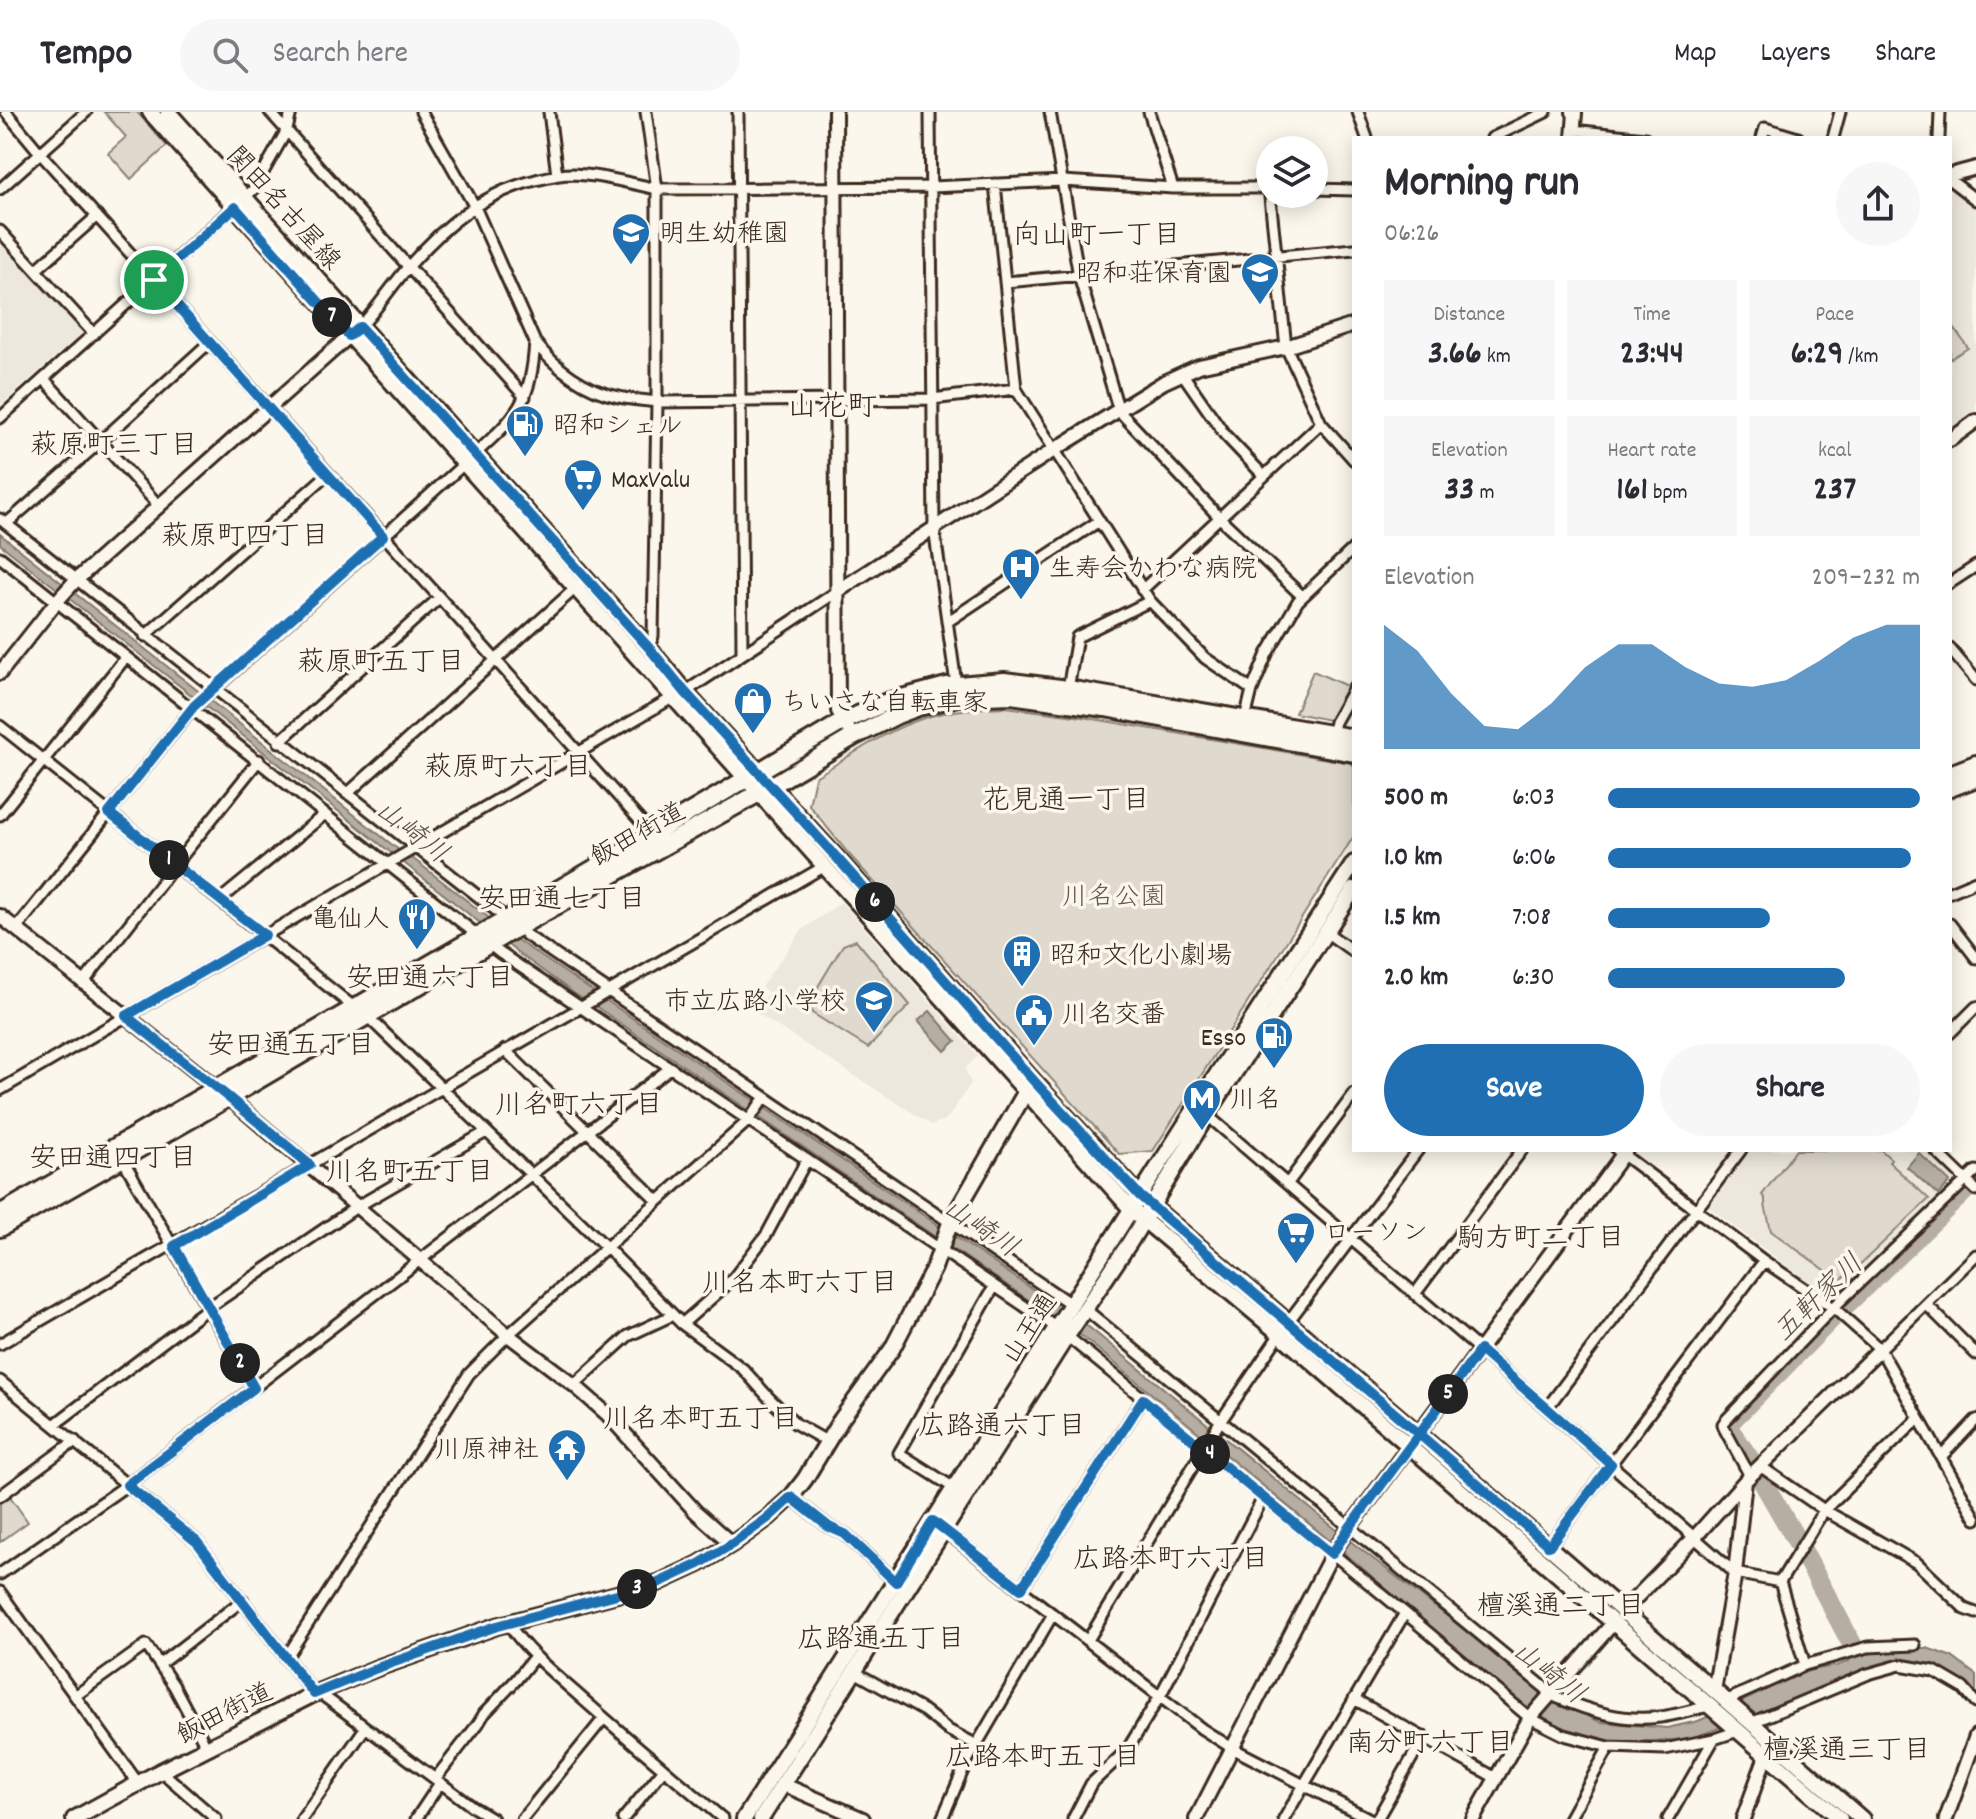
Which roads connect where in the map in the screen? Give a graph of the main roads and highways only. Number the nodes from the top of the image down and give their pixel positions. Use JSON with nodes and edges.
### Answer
{"nodes":[{"id":1,"x":150,"y":112,"type":"edge"},
{"id":2,"x":168,"y":112,"type":"edge"},
{"id":3,"x":240,"y":202,"type":"junction"},
{"id":4,"x":580,"y":583,"type":"junction"},
{"id":5,"x":679,"y":695,"type":"junction"},
{"id":6,"x":1352,"y":738,"type":"edge"},
{"id":7,"x":1352,"y":753,"type":"edge"},
{"id":8,"x":1976,"y":764,"type":"edge"},
{"id":9,"x":1952,"y":773,"type":"edge"},
{"id":10,"x":752,"y":775,"type":"junction"},
{"id":11,"x":1976,"y":778,"type":"edge"},
{"id":12,"x":1952,"y":787,"type":"edge"},
{"id":13,"x":765,"y":790,"type":"junction"},
{"id":14,"x":1352,"y":866,"type":"edge"},
{"id":15,"x":1352,"y":892,"type":"edge"},
{"id":16,"x":510,"y":925,"type":"junction"},
{"id":17,"x":1029,"y":1086,"type":"junction"},
{"id":18,"x":222,"y":1092,"type":"junction"},
{"id":19,"x":1146,"y":1201,"type":"junction"},
{"id":20,"x":0,"y":1214,"type":"edge"},
{"id":21,"x":1137,"y":1215,"type":"junction"},
{"id":22,"x":0,"y":1228,"type":"edge"},
{"id":23,"x":1284,"y":1328,"type":"junction"},
{"id":24,"x":1063,"y":1331,"type":"junction"},
{"id":25,"x":938,"y":1525,"type":"junction"},
{"id":26,"x":1715,"y":1701,"type":"junction"},
{"id":27,"x":1768,"y":1748,"type":"junction"},
{"id":28,"x":74,"y":1819,"type":"edge"},
{"id":29,"x":744,"y":1819,"type":"edge"},
{"id":30,"x":761,"y":1819,"type":"edge"},
{"id":31,"x":1840,"y":1819,"type":"edge"},
{"id":32,"x":1862,"y":1819,"type":"edge"}],
"edges":[{"from":1,"to":3,"type":"main road","name":"関田名古屋線"},
{"from":2,"to":3,"type":"main road","name":"関田名古屋線"},
{"from":3,"to":4,"type":"main road","name":"関田名古屋線"},
{"from":4,"to":5,"type":"main road","name":"関田名古屋線"},
{"from":4,"to":5,"type":"main road","name":"関田名古屋線"},
{"from":5,"to":10,"type":"main road","name":"関田名古屋線"},
{"from":6,"to":10,"type":"highway","name":"飯田街道"},
{"from":7,"to":13,"type":"highway","name":"飯田街道"},
{"from":8,"to":9,"type":"highway"},
{"from":10,"to":13,"type":"main road","name":"関田名古屋線"},
{"from":10,"to":16,"type":"highway","name":"飯田街道"},
{"from":11,"to":12,"type":"highway"},
{"from":13,"to":16,"type":"highway","name":"飯田街道"},
{"from":13,"to":17,"type":"main road","name":"関田名古屋線"},
{"from":13,"to":17,"type":"main road","name":"関田名古屋線"},
{"from":14,"to":19,"type":"main road","name":"山王通"},
{"from":15,"to":19,"type":"main road","name":"山王通"},
{"from":16,"to":18,"type":"highway","name":"飯田街道"},
{"from":17,"to":19,"type":"main road","name":"関田名古屋線"},
{"from":17,"to":21,"type":"main road","name":"関田名古屋線"},
{"from":17,"to":28,"type":"main road","name":"飯田街道"},
{"from":18,"to":20,"type":"highway","name":"飯田街道"},
{"from":18,"to":22,"type":"highway","name":"飯田街道"},
{"from":19,"to":21,"type":"main road","name":"山王通"},
{"from":19,"to":23,"type":"main road","name":"関田名古屋線"},
{"from":21,"to":23,"type":"main road","name":"関田名古屋線"},
{"from":21,"to":24,"type":"main road","name":"山王通"},
{"from":23,"to":26,"type":"main road","name":"関田名古屋線"},
{"from":23,"to":26,"type":"main road","name":"関田名古屋線"},
{"from":24,"to":25,"type":"main road","name":"山王通"},
{"from":24,"to":25,"type":"main road","name":"山王通"},
{"from":25,"to":29,"type":"main road","name":"山王通"},
{"from":25,"to":30,"type":"main road","name":"山王通"},
{"from":26,"to":27,"type":"main road","name":"関田名古屋線"},
{"from":27,"to":31,"type":"main road","name":"関田名古屋線"},
{"from":27,"to":32,"type":"main road","name":"関田名古屋線"}]}
